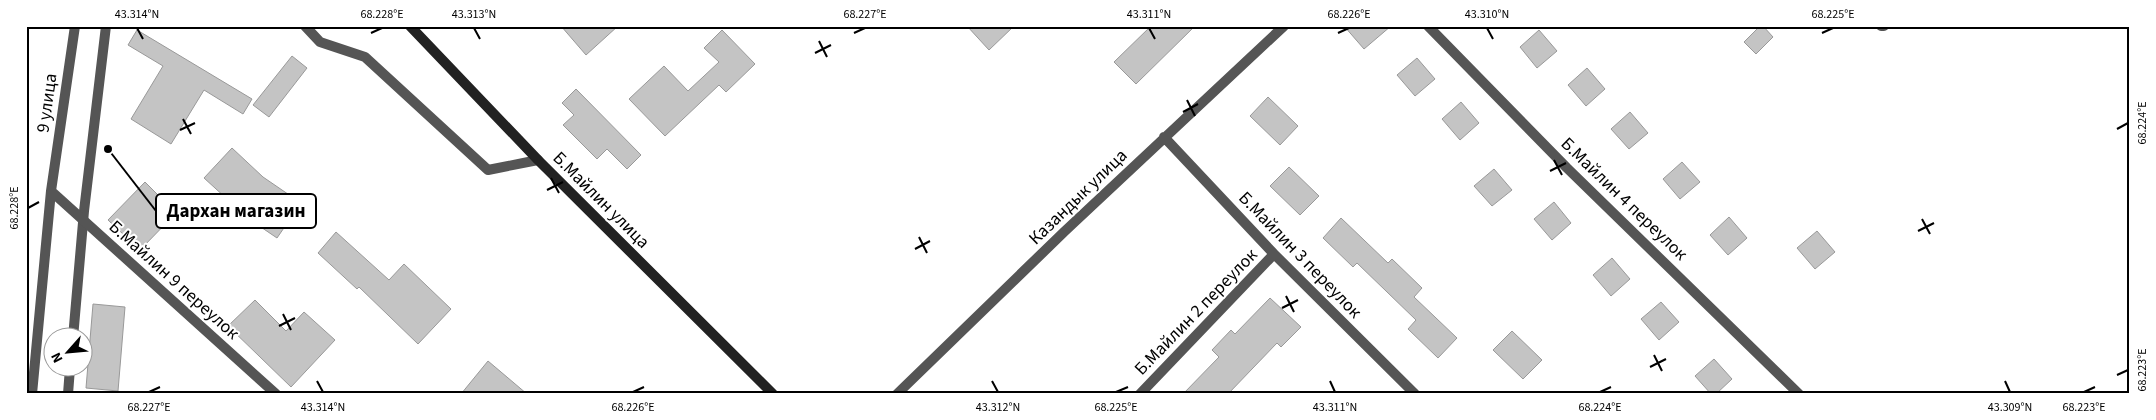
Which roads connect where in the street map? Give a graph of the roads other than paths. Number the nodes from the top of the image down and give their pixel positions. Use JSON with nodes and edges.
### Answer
{"nodes":[{"id":1,"x":75,"y":26,"type":"edge"},
{"id":2,"x":106,"y":26,"type":"edge"},
{"id":3,"x":305,"y":26,"type":"edge"},
{"id":4,"x":410,"y":26,"type":"edge"},
{"id":5,"x":1284,"y":26,"type":"edge"},
{"id":6,"x":1428,"y":26,"type":"edge"},
{"id":7,"x":1164,"y":137,"type":"junction"},
{"id":8,"x":538,"y":160,"type":"junction"},
{"id":9,"x":50,"y":191,"type":"junction"},
{"id":10,"x":83,"y":221,"type":"junction"},
{"id":11,"x":1274,"y":254,"type":"junction"},
{"id":12,"x":74,"y":328,"type":"edge"},
{"id":13,"x":69,"y":378,"type":"edge"},
{"id":14,"x":32,"y":394,"type":"edge"},
{"id":15,"x":68,"y":394,"type":"edge"},
{"id":16,"x":276,"y":394,"type":"edge"},
{"id":17,"x":772,"y":394,"type":"edge"},
{"id":18,"x":897,"y":394,"type":"edge"},
{"id":19,"x":1140,"y":394,"type":"edge"},
{"id":20,"x":1415,"y":394,"type":"edge"},
{"id":21,"x":1799,"y":394,"type":"edge"}],
"edges":[{"from":1,"to":9,"type":"street","name":"9 улица"},
{"from":2,"to":10,"type":"street"},
{"from":3,"to":8,"type":"street"},
{"from":4,"to":8,"type":"street","name":"Б.Майлин улица"},
{"from":5,"to":7,"type":"street","name":"Казандык улица"},
{"from":6,"to":21,"type":"street","name":"Б.Майлин 4 переулок"},
{"from":7,"to":11,"type":"street","name":"Б.Майлин 3 переулок"},
{"from":7,"to":18,"type":"street","name":"Казандык улица"},
{"from":8,"to":17,"type":"street","name":"Б.Майлин улица"},
{"from":9,"to":10,"type":"street","name":"Б.Майлин 9 переулок"},
{"from":9,"to":14,"type":"street","name":"9 улица"},
{"from":10,"to":12,"type":"street"},
{"from":10,"to":16,"type":"street","name":"Б.Майлин 9 переулок"},
{"from":11,"to":19,"type":"street","name":"Б.Майлин 2 переулок"},
{"from":11,"to":20,"type":"street","name":"Б.Майлин 3 переулок"},
{"from":13,"to":15,"type":"street"}]}
